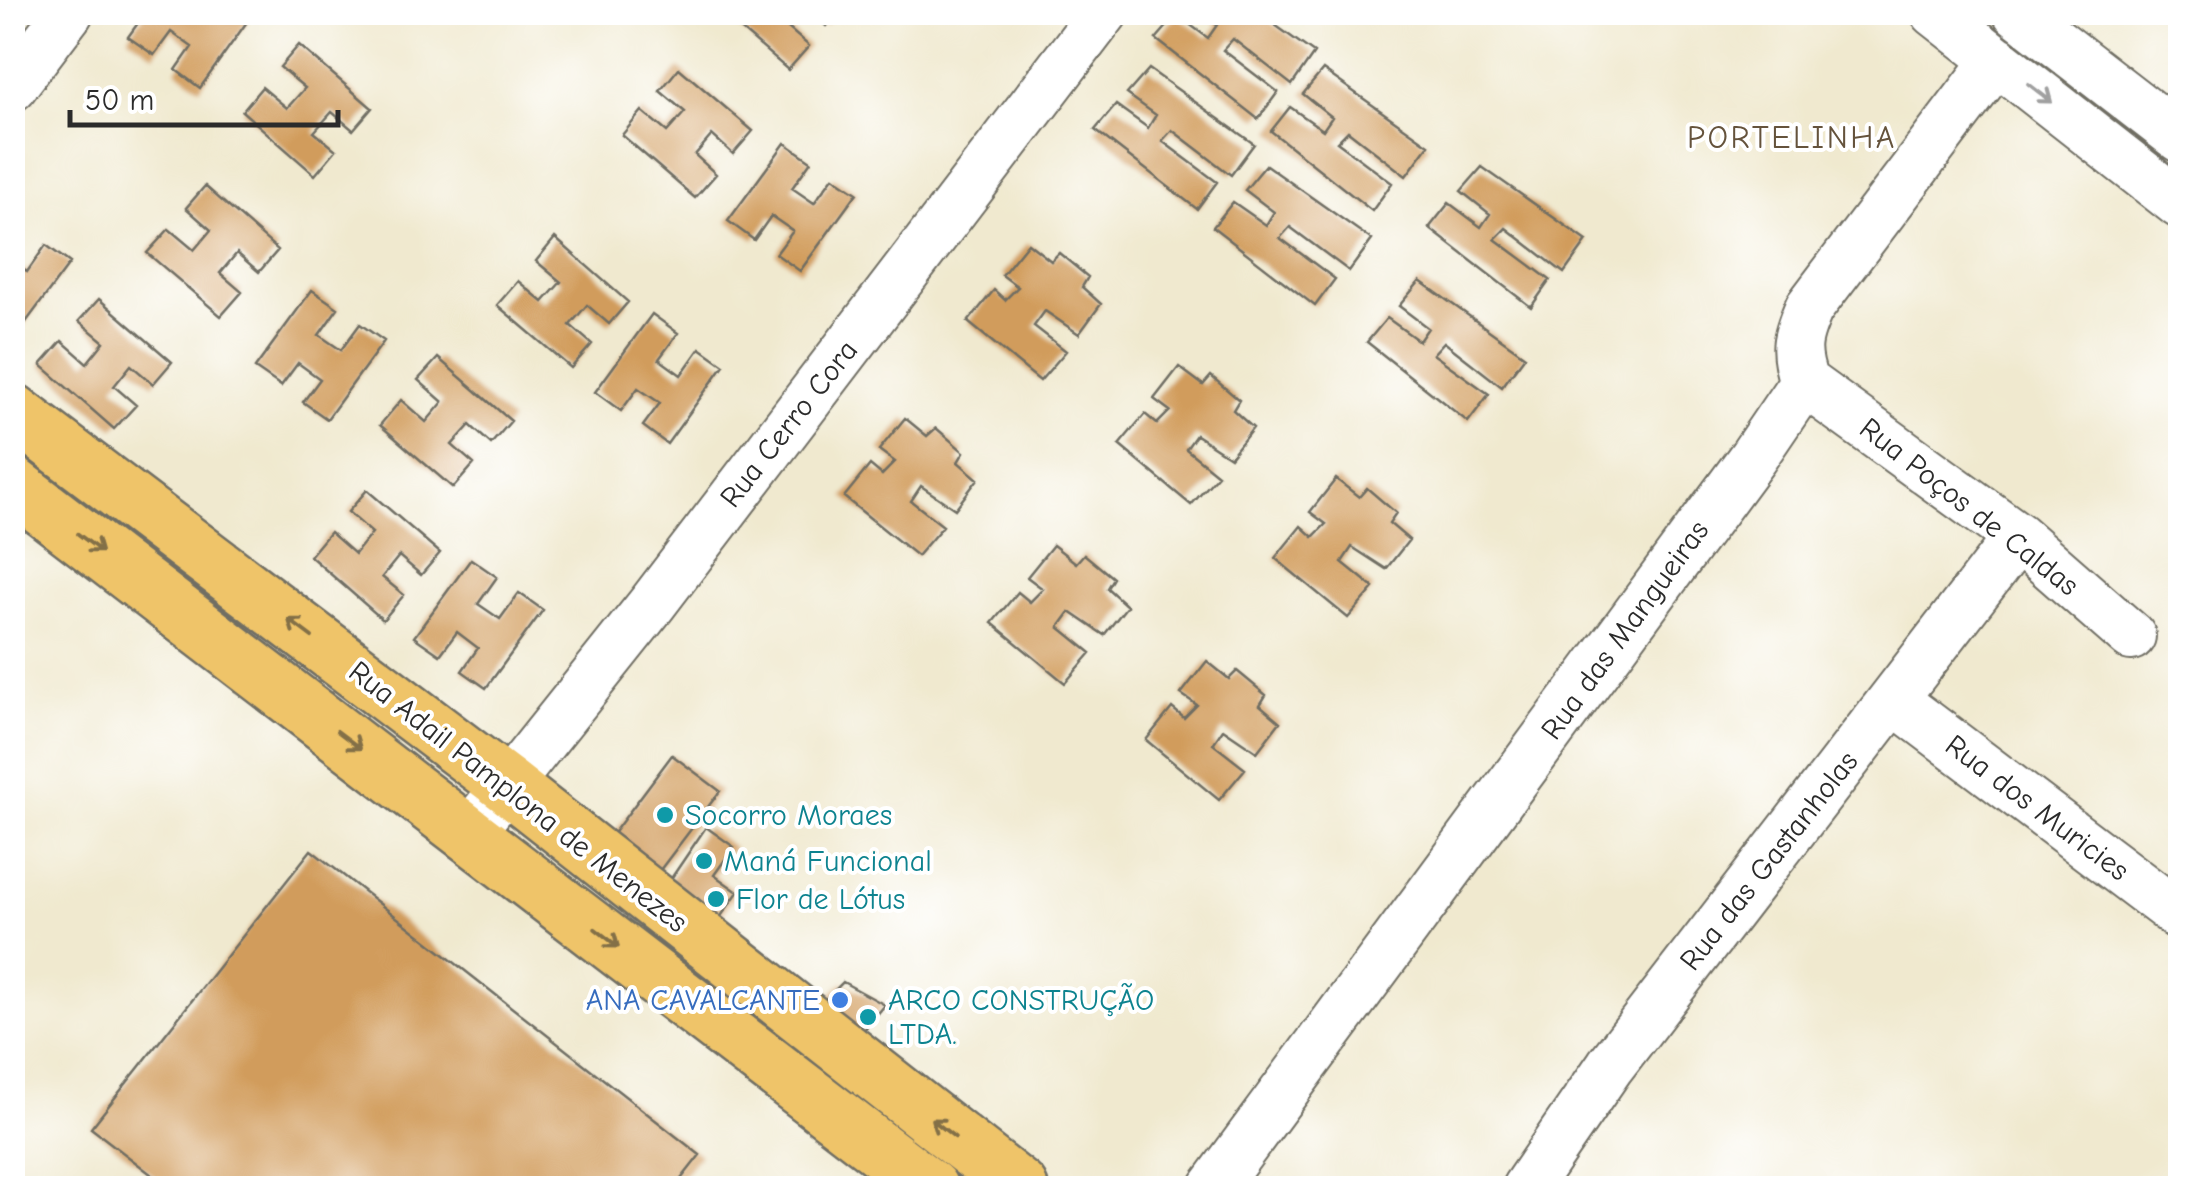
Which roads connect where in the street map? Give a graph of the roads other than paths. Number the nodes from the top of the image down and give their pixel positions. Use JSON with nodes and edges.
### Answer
{"nodes":[{"id":1,"x":70,"y":12,"type":"edge"},
{"id":2,"x":1104,"y":12,"type":"edge"},
{"id":3,"x":1935,"y":12,"type":"edge"},
{"id":4,"x":2017,"y":12,"type":"edge"},
{"id":5,"x":1997,"y":60,"type":"junction"},
{"id":6,"x":12,"y":87,"type":"edge"},
{"id":7,"x":2180,"y":138,"type":"edge"},
{"id":8,"x":2180,"y":204,"type":"edge"},
{"id":9,"x":1804,"y":382,"type":"junction"},
{"id":10,"x":12,"y":411,"type":"edge"},
{"id":11,"x":12,"y":484,"type":"edge"},
{"id":12,"x":2018,"y":537,"type":"junction"},
{"id":13,"x":2131,"y":636,"type":"dead end"},
{"id":14,"x":1894,"y":700,"type":"junction"},
{"id":15,"x":508,"y":786,"type":"junction"},
{"id":16,"x":470,"y":832,"type":"junction"},
{"id":17,"x":2180,"y":916,"type":"edge"},
{"id":18,"x":930,"y":1188,"type":"edge"},
{"id":19,"x":1020,"y":1188,"type":"edge"},
{"id":20,"x":1213,"y":1188,"type":"edge"},
{"id":21,"x":1526,"y":1188,"type":"edge"}],
"edges":[{"from":1,"to":6,"type":"street"},
{"from":2,"to":15,"type":"street","name":"Rua Cerro Cora"},
{"from":3,"to":5,"type":"street"},
{"from":4,"to":7,"type":"street"},
{"from":5,"to":8,"type":"street","one_way":true},
{"from":5,"to":9,"type":"street"},
{"from":9,"to":12,"type":"street","name":"Rua Poços de Caldas"},
{"from":9,"to":20,"type":"street","name":"Rua das Mangueiras"},
{"from":15,"to":10,"type":"main road","name":"Rua Adail Pamplona de Menezes","one_way":true},
{"from":11,"to":16,"type":"main road","name":"Rua Adail Pamplona de Menezes","one_way":true},
{"from":12,"to":13,"type":"street","name":"Rua Poços de Caldas"},
{"from":12,"to":14,"type":"street","name":"Rua das Gastanholas"},
{"from":14,"to":17,"type":"street","name":"Rua dos Muricies"},
{"from":14,"to":21,"type":"street","name":"Rua das Gastanholas"},
{"from":15,"to":16,"type":"street","name":"Rua Cerro Cora"},
{"from":19,"to":15,"type":"main road","name":"Rua Adail Pamplona de Menezes","one_way":true},
{"from":16,"to":18,"type":"main road","name":"Rua Adail Pamplona de Menezes","one_way":true}]}
